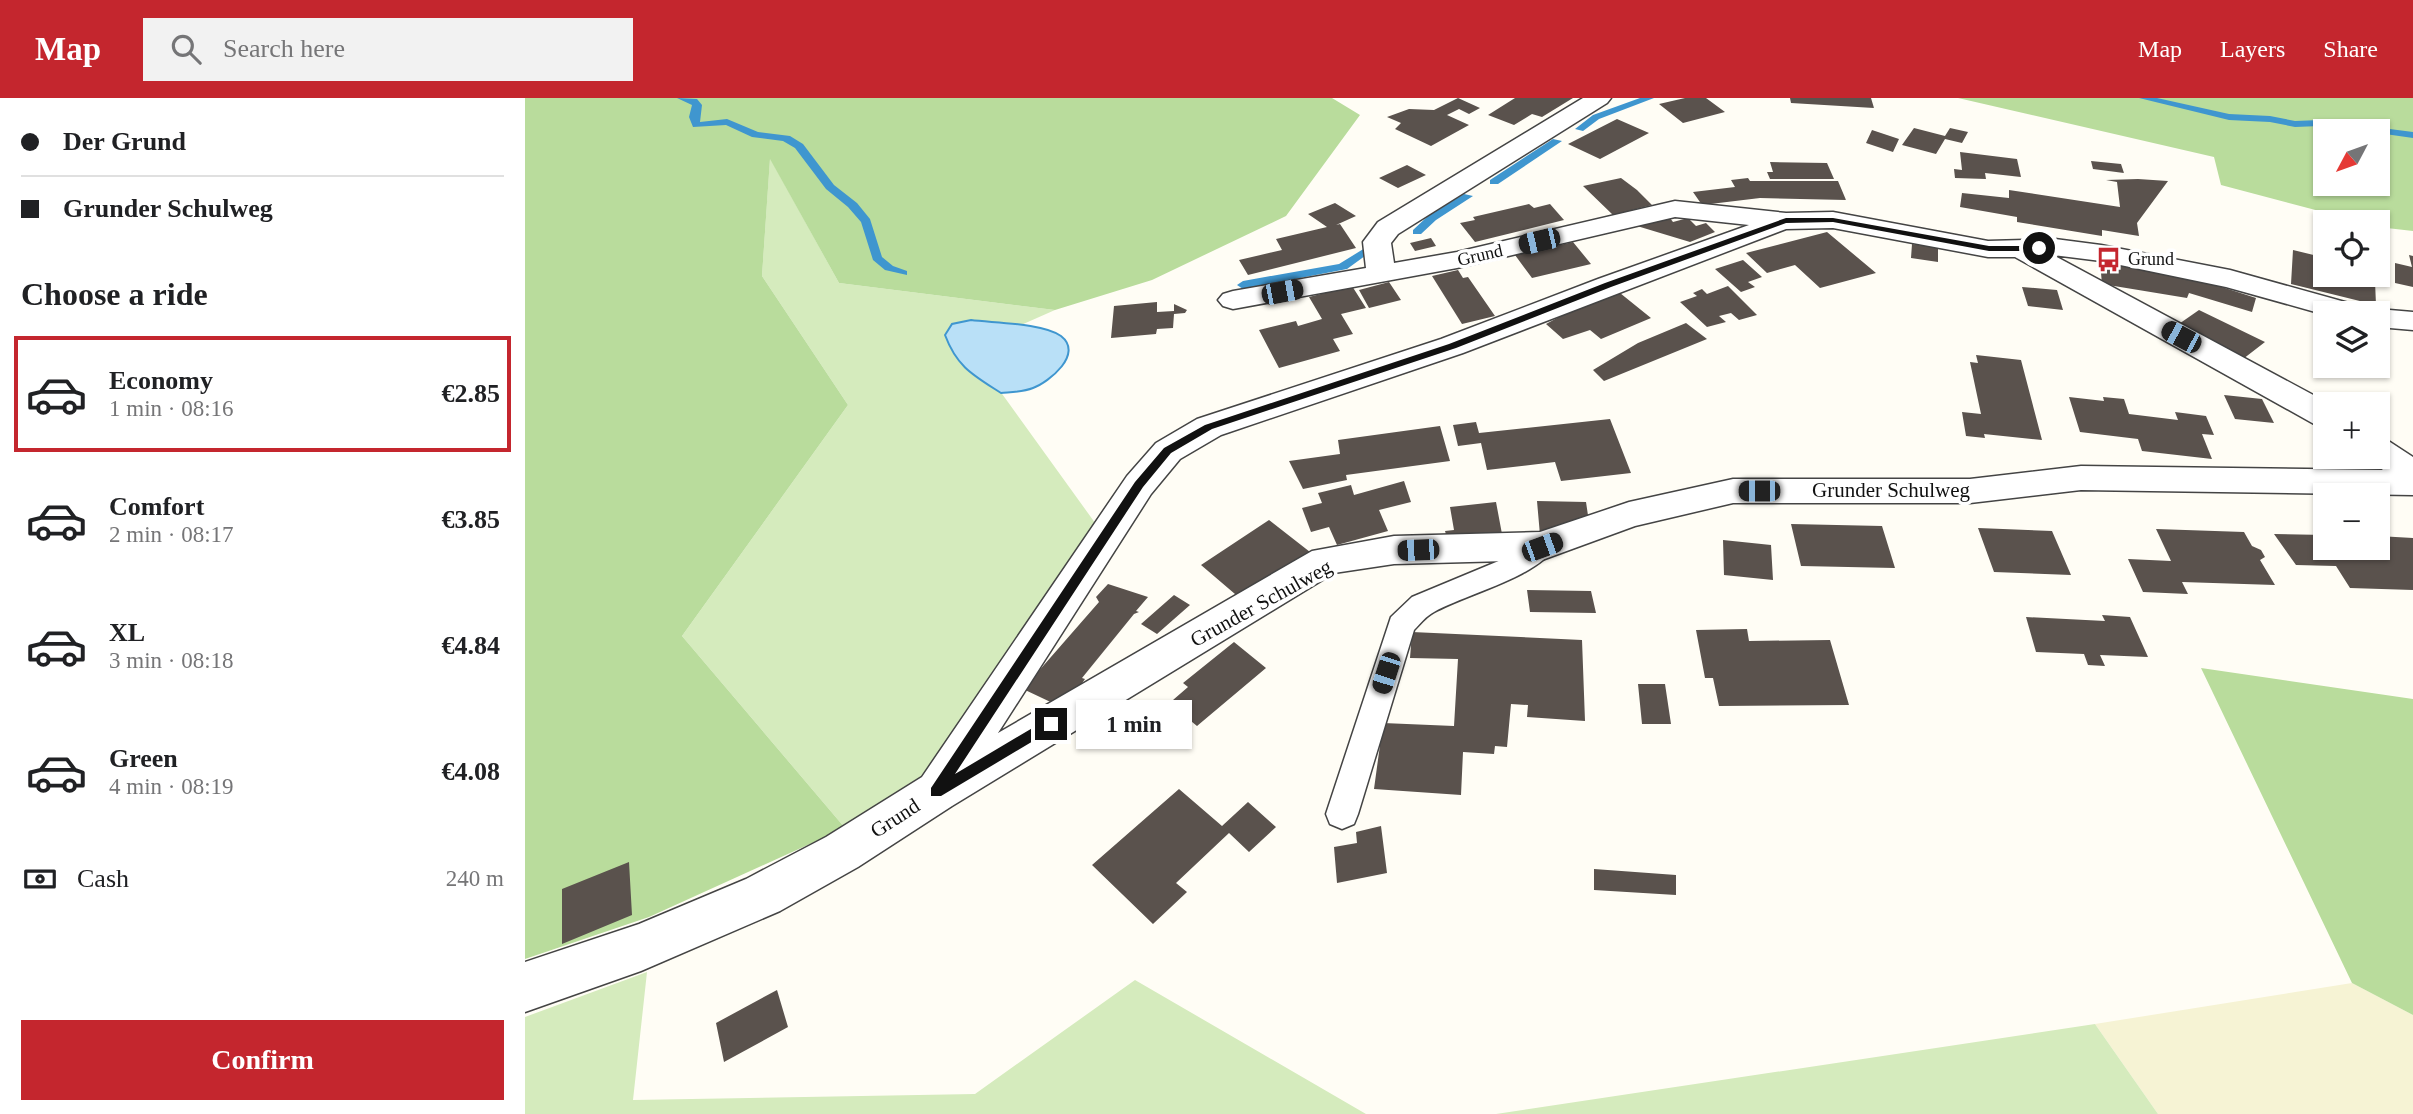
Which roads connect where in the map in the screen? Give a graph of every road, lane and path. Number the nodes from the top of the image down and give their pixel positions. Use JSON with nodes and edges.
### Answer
{"nodes":[{"id":1,"x":1599,"y":98,"type":"edge"},
{"id":2,"x":1786,"y":221,"type":"junction"},
{"id":3,"x":2023,"y":249,"type":"junction"},
{"id":4,"x":1381,"y":272,"type":"junction"},
{"id":5,"x":1233,"y":300,"type":"dead end"},
{"id":6,"x":2313,"y":302,"type":"edge"},
{"id":7,"x":2390,"y":319,"type":"edge"},
{"id":8,"x":2413,"y":321,"type":"edge"},
{"id":9,"x":2313,"y":409,"type":"edge"},
{"id":10,"x":2390,"y":458,"type":"edge"},
{"id":11,"x":2413,"y":474,"type":"edge"},
{"id":12,"x":2413,"y":483,"type":"edge"},
{"id":13,"x":1542,"y":547,"type":"junction"},
{"id":14,"x":936,"y":792,"type":"junction"},
{"id":15,"x":1342,"y":814,"type":"dead end"},
{"id":16,"x":525,"y":988,"type":"edge"}],
"edges":[{"from":1,"to":4,"type":"street"},
{"from":2,"to":3,"type":"street","name":"Grund"},
{"from":2,"to":4,"type":"street","name":"Grund"},
{"from":2,"to":14,"type":"street","name":"Grund"},
{"from":3,"to":6,"type":"street","name":"Grund"},
{"from":3,"to":9,"type":"street"},
{"from":4,"to":5,"type":"street","name":"Grund"},
{"from":7,"to":8,"type":"street"},
{"from":10,"to":11,"type":"street"},
{"from":12,"to":13,"type":"street","name":"Grunder Schulweg"},
{"from":13,"to":14,"type":"street","name":"Grunder Schulweg"},
{"from":13,"to":15,"type":"lane"},
{"from":14,"to":16,"type":"street","name":"Grund"}]}
